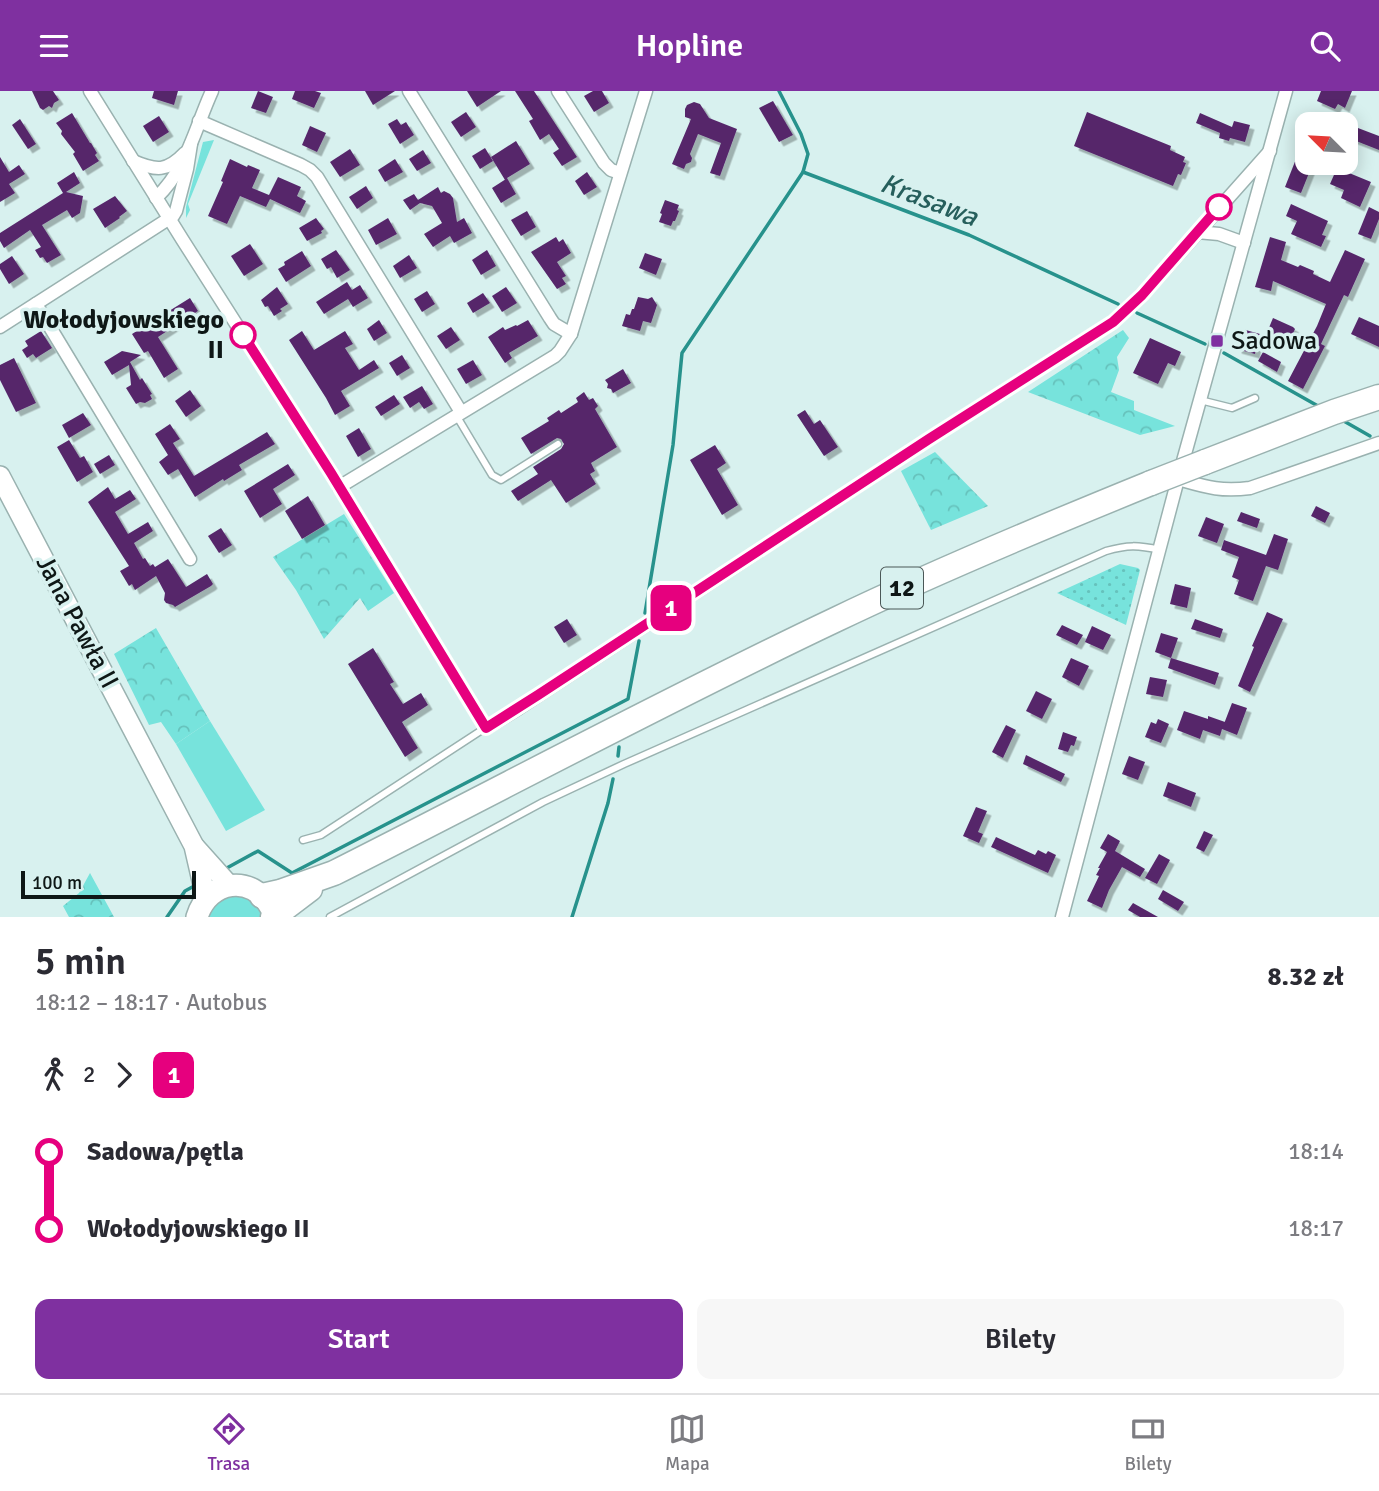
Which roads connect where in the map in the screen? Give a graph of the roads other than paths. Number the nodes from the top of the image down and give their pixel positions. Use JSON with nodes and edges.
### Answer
{"nodes":[{"id":1,"x":90,"y":91,"type":"edge"},
{"id":2,"x":212,"y":91,"type":"edge"},
{"id":3,"x":409,"y":91,"type":"edge"},
{"id":4,"x":558,"y":91,"type":"edge"},
{"id":5,"x":646,"y":91,"type":"edge"},
{"id":6,"x":1286,"y":91,"type":"edge"},
{"id":7,"x":199,"y":121,"type":"junction"},
{"id":8,"x":191,"y":144,"type":"junction"},
{"id":9,"x":1270,"y":151,"type":"junction"},
{"id":10,"x":133,"y":161,"type":"junction"},
{"id":11,"x":620,"y":173,"type":"junction"},
{"id":12,"x":156,"y":198,"type":"junction"},
{"id":13,"x":169,"y":220,"type":"junction"},
{"id":14,"x":1197,"y":232,"type":"junction"},
{"id":15,"x":1244,"y":243,"type":"junction"},
{"id":16,"x":36,"y":304,"type":"junction"},
{"id":17,"x":0,"y":327,"type":"edge"},
{"id":18,"x":570,"y":334,"type":"junction"},
{"id":19,"x":1379,"y":397,"type":"edge"},
{"id":20,"x":1255,"y":398,"type":"dead end"},
{"id":21,"x":1200,"y":400,"type":"junction"},
{"id":22,"x":458,"y":414,"type":"junction"},
{"id":23,"x":1379,"y":443,"type":"edge"},
{"id":24,"x":558,"y":444,"type":"dead end"},
{"id":25,"x":0,"y":475,"type":"edge"},
{"id":26,"x":1178,"y":479,"type":"junction"},
{"id":27,"x":339,"y":487,"type":"junction"},
{"id":28,"x":1160,"y":550,"type":"junction"},
{"id":29,"x":190,"y":559,"type":"dead end"},
{"id":30,"x":486,"y":728,"type":"junction"},
{"id":31,"x":303,"y":840,"type":"dead end"},
{"id":32,"x":211,"y":887,"type":"edge"},
{"id":33,"x":268,"y":906,"type":"edge"},
{"id":34,"x":330,"y":917,"type":"edge"},
{"id":35,"x":1062,"y":917,"type":"edge"}],
"edges":[{"from":1,"to":10,"type":"street"},
{"from":2,"to":7,"type":"street"},
{"from":3,"to":18,"type":"street"},
{"from":4,"to":11,"type":"street"},
{"from":5,"to":11,"type":"street"},
{"from":6,"to":9,"type":"street"},
{"from":7,"to":8,"type":"street"},
{"from":7,"to":22,"type":"street"},
{"from":8,"to":10,"type":"street"},
{"from":8,"to":12,"type":"street"},
{"from":8,"to":13,"type":"street"},
{"from":9,"to":14,"type":"street"},
{"from":9,"to":15,"type":"street"},
{"from":10,"to":12,"type":"street"},
{"from":11,"to":18,"type":"street"},
{"from":12,"to":13,"type":"street"},
{"from":13,"to":16,"type":"street"},
{"from":13,"to":27,"type":"street"},
{"from":14,"to":15,"type":"street"},
{"from":14,"to":30,"type":"street"},
{"from":15,"to":21,"type":"street"},
{"from":16,"to":17,"type":"street"},
{"from":16,"to":29,"type":"street"},
{"from":18,"to":22,"type":"street"},
{"from":19,"to":33,"type":"highway","number":"12","bridge":true},
{"from":20,"to":21,"type":"lane"},
{"from":21,"to":26,"type":"street"},
{"from":22,"to":24,"type":"lane"},
{"from":22,"to":27,"type":"street"},
{"from":23,"to":26,"type":"street"},
{"from":25,"to":32,"type":"main road","name":"Jana Pawła II"},
{"from":26,"to":28,"type":"street"},
{"from":27,"to":30,"type":"street"},
{"from":28,"to":34,"type":"lane"},
{"from":28,"to":35,"type":"street"},
{"from":30,"to":31,"type":"lane"},
{"from":32,"to":33,"type":"main road","number":"12"}]}
